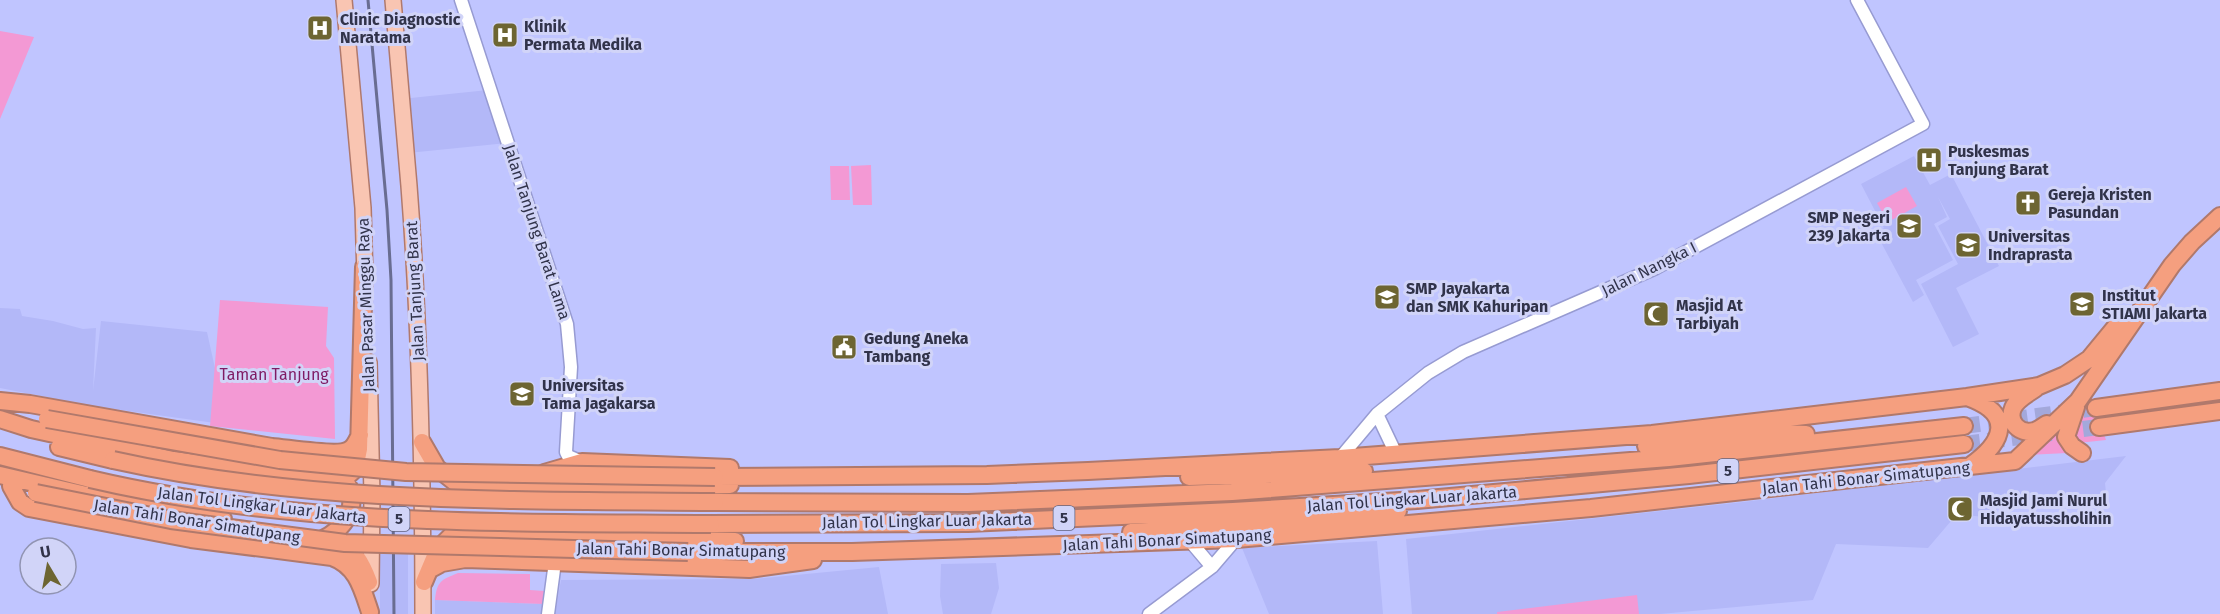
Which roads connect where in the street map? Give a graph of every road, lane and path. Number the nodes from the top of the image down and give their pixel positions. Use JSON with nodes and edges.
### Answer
{"nodes":[{"id":1,"x":346,"y":0,"type":"edge"},
{"id":2,"x":386,"y":0,"type":"edge"},
{"id":3,"x":393,"y":0,"type":"edge"},
{"id":4,"x":461,"y":0,"type":"edge"},
{"id":5,"x":1857,"y":0,"type":"edge"},
{"id":6,"x":409,"y":185,"type":"junction"},
{"id":7,"x":2220,"y":204,"type":"edge"},
{"id":8,"x":2220,"y":216,"type":"edge"},
{"id":9,"x":364,"y":267,"type":"junction"},
{"id":10,"x":2094,"y":364,"type":"junction"},
{"id":11,"x":2039,"y":386,"type":"junction"},
{"id":12,"x":2220,"y":391,"type":"edge"},
{"id":13,"x":1967,"y":397,"type":"junction"},
{"id":14,"x":0,"y":401,"type":"edge"},
{"id":15,"x":2077,"y":402,"type":"junction"},
{"id":16,"x":2096,"y":408,"type":"tunnel mouth"},
{"id":17,"x":0,"y":410,"type":"edge"},
{"id":18,"x":2220,"y":411,"type":"edge"},
{"id":19,"x":1377,"y":414,"type":"junction"},
{"id":20,"x":0,"y":419,"type":"edge"},
{"id":21,"x":1964,"y":426,"type":"tunnel mouth"},
{"id":22,"x":2099,"y":427,"type":"tunnel mouth"},
{"id":23,"x":0,"y":431,"type":"edge"},
{"id":24,"x":360,"y":435,"type":"junction"},
{"id":25,"x":1861,"y":436,"type":"junction"},
{"id":26,"x":1581,"y":441,"type":"junction"},
{"id":27,"x":422,"y":442,"type":"junction"},
{"id":28,"x":1964,"y":444,"type":"tunnel mouth"},
{"id":29,"x":272,"y":447,"type":"junction"},
{"id":30,"x":2082,"y":453,"type":"dead end"},
{"id":31,"x":1396,"y":454,"type":"junction"},
{"id":32,"x":0,"y":456,"type":"edge"},
{"id":33,"x":1340,"y":458,"type":"junction"},
{"id":34,"x":582,"y":462,"type":"junction"},
{"id":35,"x":1970,"y":467,"type":"junction"},
{"id":36,"x":1489,"y":473,"type":"junction"},
{"id":37,"x":987,"y":474,"type":"junction"},
{"id":38,"x":811,"y":476,"type":"junction"},
{"id":39,"x":319,"y":477,"type":"junction"},
{"id":40,"x":344,"y":478,"type":"junction"},
{"id":41,"x":4,"y":481,"type":"edge"},
{"id":42,"x":461,"y":487,"type":"junction"},
{"id":43,"x":484,"y":487,"type":"junction"},
{"id":44,"x":539,"y":489,"type":"junction"},
{"id":45,"x":1491,"y":494,"type":"junction"},
{"id":46,"x":454,"y":533,"type":"junction"},
{"id":47,"x":330,"y":536,"type":"junction"},
{"id":48,"x":530,"y":537,"type":"junction"},
{"id":49,"x":1236,"y":539,"type":"junction"},
{"id":50,"x":1190,"y":541,"type":"junction"},
{"id":51,"x":993,"y":547,"type":"junction"},
{"id":52,"x":287,"y":550,"type":"junction"},
{"id":53,"x":852,"y":552,"type":"junction"},
{"id":54,"x":555,"y":562,"type":"junction"},
{"id":55,"x":1212,"y":567,"type":"junction"},
{"id":56,"x":426,"y":576,"type":"junction"},
{"id":57,"x":371,"y":588,"type":"junction"},
{"id":58,"x":370,"y":613,"type":"edge"},
{"id":59,"x":423,"y":614,"type":"edge"},
{"id":60,"x":548,"y":614,"type":"edge"},
{"id":61,"x":1149,"y":614,"type":"edge"}],
"edges":[{"from":1,"to":9,"type":"main road","name":"Jalan Pasar Minggu Raya"},
{"from":2,"to":6,"type":"main road"},
{"from":3,"to":6,"type":"main road","name":"Jalan Tanjung Barat"},
{"from":4,"to":34,"type":"street","name":"Jalan Tanjung Barat Lama"},
{"from":5,"to":19,"type":"street","name":"Jalan Nangka I"},
{"from":6,"to":27,"type":"main road","name":"Jalan Tanjung Barat"},
{"from":7,"to":10,"type":"highway","name":"Jalan Tahi Bonar Simatupang"},
{"from":8,"to":10,"type":"highway","name":"Jalan Tahi Bonar Simatupang"},
{"from":9,"to":24,"type":"highway"},
{"from":9,"to":57,"type":"main road","name":"Jalan Pasar Minggu Raya"},
{"from":10,"to":11,"type":"highway","name":"Jalan Tahi Bonar Simatupang"},
{"from":10,"to":15,"type":"highway","name":"Jalan Tahi Bonar Simatupang"},
{"from":11,"to":13,"type":"highway","name":"Jalan Tahi Bonar Simatupang"},
{"from":11,"to":15,"type":"highway"},
{"from":12,"to":16,"type":"highway"},
{"from":13,"to":26,"type":"highway","name":"Jalan Tahi Bonar Simatupang"},
{"from":13,"to":35,"type":"highway"},
{"from":14,"to":29,"type":"highway"},
{"from":15,"to":30,"type":"highway"},
{"from":15,"to":35,"type":"highway","name":"Jalan Tahi Bonar Simatupang"},
{"from":17,"to":38,"type":"highway","name":"Jalan Tahi Bonar Simatupang","bridge":true},
{"from":18,"to":22,"type":"highway"},
{"from":19,"to":31,"type":"street"},
{"from":19,"to":33,"type":"street","name":"Jalan Nangka I"},
{"from":20,"to":39,"type":"highway"},
{"from":21,"to":25,"type":"highway","name":"Jalan Tol Lingkar Luar Jakarta","number":"5"},
{"from":23,"to":36,"type":"highway","name":"Jalan Tol Lingkar Luar Jakarta","number":"5","bridge":true},
{"from":24,"to":29,"type":"highway"},
{"from":24,"to":40,"type":"highway"},
{"from":25,"to":26,"type":"highway"},
{"from":25,"to":36,"type":"highway","name":"Jalan Tol Lingkar Luar Jakarta","number":"5"},
{"from":26,"to":31,"type":"highway","name":"Jalan Tahi Bonar Simatupang"},
{"from":27,"to":42,"type":"highway"},
{"from":27,"to":56,"type":"main road","name":"Jalan Tanjung Barat"},
{"from":28,"to":45,"type":"highway","name":"Jalan Tol Lingkar Luar Jakarta","number":"5"},
{"from":29,"to":39,"type":"highway"},
{"from":31,"to":33,"type":"highway","name":"Jalan Tahi Bonar Simatupang"},
{"from":32,"to":45,"type":"highway","name":"Jalan Tol Lingkar Luar Jakarta","number":"5","bridge":true},
{"from":33,"to":37,"type":"highway","name":"Jalan Tahi Bonar Simatupang"},
{"from":34,"to":38,"type":"highway"},
{"from":34,"to":43,"type":"highway"},
{"from":35,"to":49,"type":"highway","name":"Jalan Tahi Bonar Simatupang"},
{"from":36,"to":37,"type":"highway"},
{"from":37,"to":38,"type":"highway","name":"Jalan Tahi Bonar Simatupang"},
{"from":38,"to":44,"type":"highway"},
{"from":39,"to":40,"type":"highway"},
{"from":40,"to":47,"type":"highway"},
{"from":41,"to":47,"type":"highway"},
{"from":41,"to":52,"type":"highway"},
{"from":41,"to":53,"type":"highway","name":"Jalan Tahi Bonar Simatupang","bridge":true},
{"from":42,"to":43,"type":"highway"},
{"from":42,"to":46,"type":"highway"},
{"from":43,"to":44,"type":"highway"},
{"from":44,"to":48,"type":"highway"},
{"from":45,"to":51,"type":"highway"},
{"from":46,"to":48,"type":"highway"},
{"from":46,"to":56,"type":"highway"},
{"from":47,"to":52,"type":"highway"},
{"from":47,"to":57,"type":"highway"},
{"from":48,"to":53,"type":"highway"},
{"from":49,"to":50,"type":"highway","name":"Jalan Tahi Bonar Simatupang"},
{"from":49,"to":55,"type":"street"},
{"from":50,"to":51,"type":"highway","name":"Jalan Tahi Bonar Simatupang"},
{"from":50,"to":55,"type":"street"},
{"from":51,"to":53,"type":"highway","name":"Jalan Tahi Bonar Simatupang"},
{"from":52,"to":58,"type":"highway"},
{"from":53,"to":54,"type":"highway"},
{"from":54,"to":56,"type":"highway"},
{"from":54,"to":60,"type":"street"},
{"from":55,"to":61,"type":"street"},
{"from":56,"to":59,"type":"main road","name":"Jalan Tanjung Barat"},
{"from":57,"to":58,"type":"main road","name":"Jalan Pasar Minggu Raya"}]}
